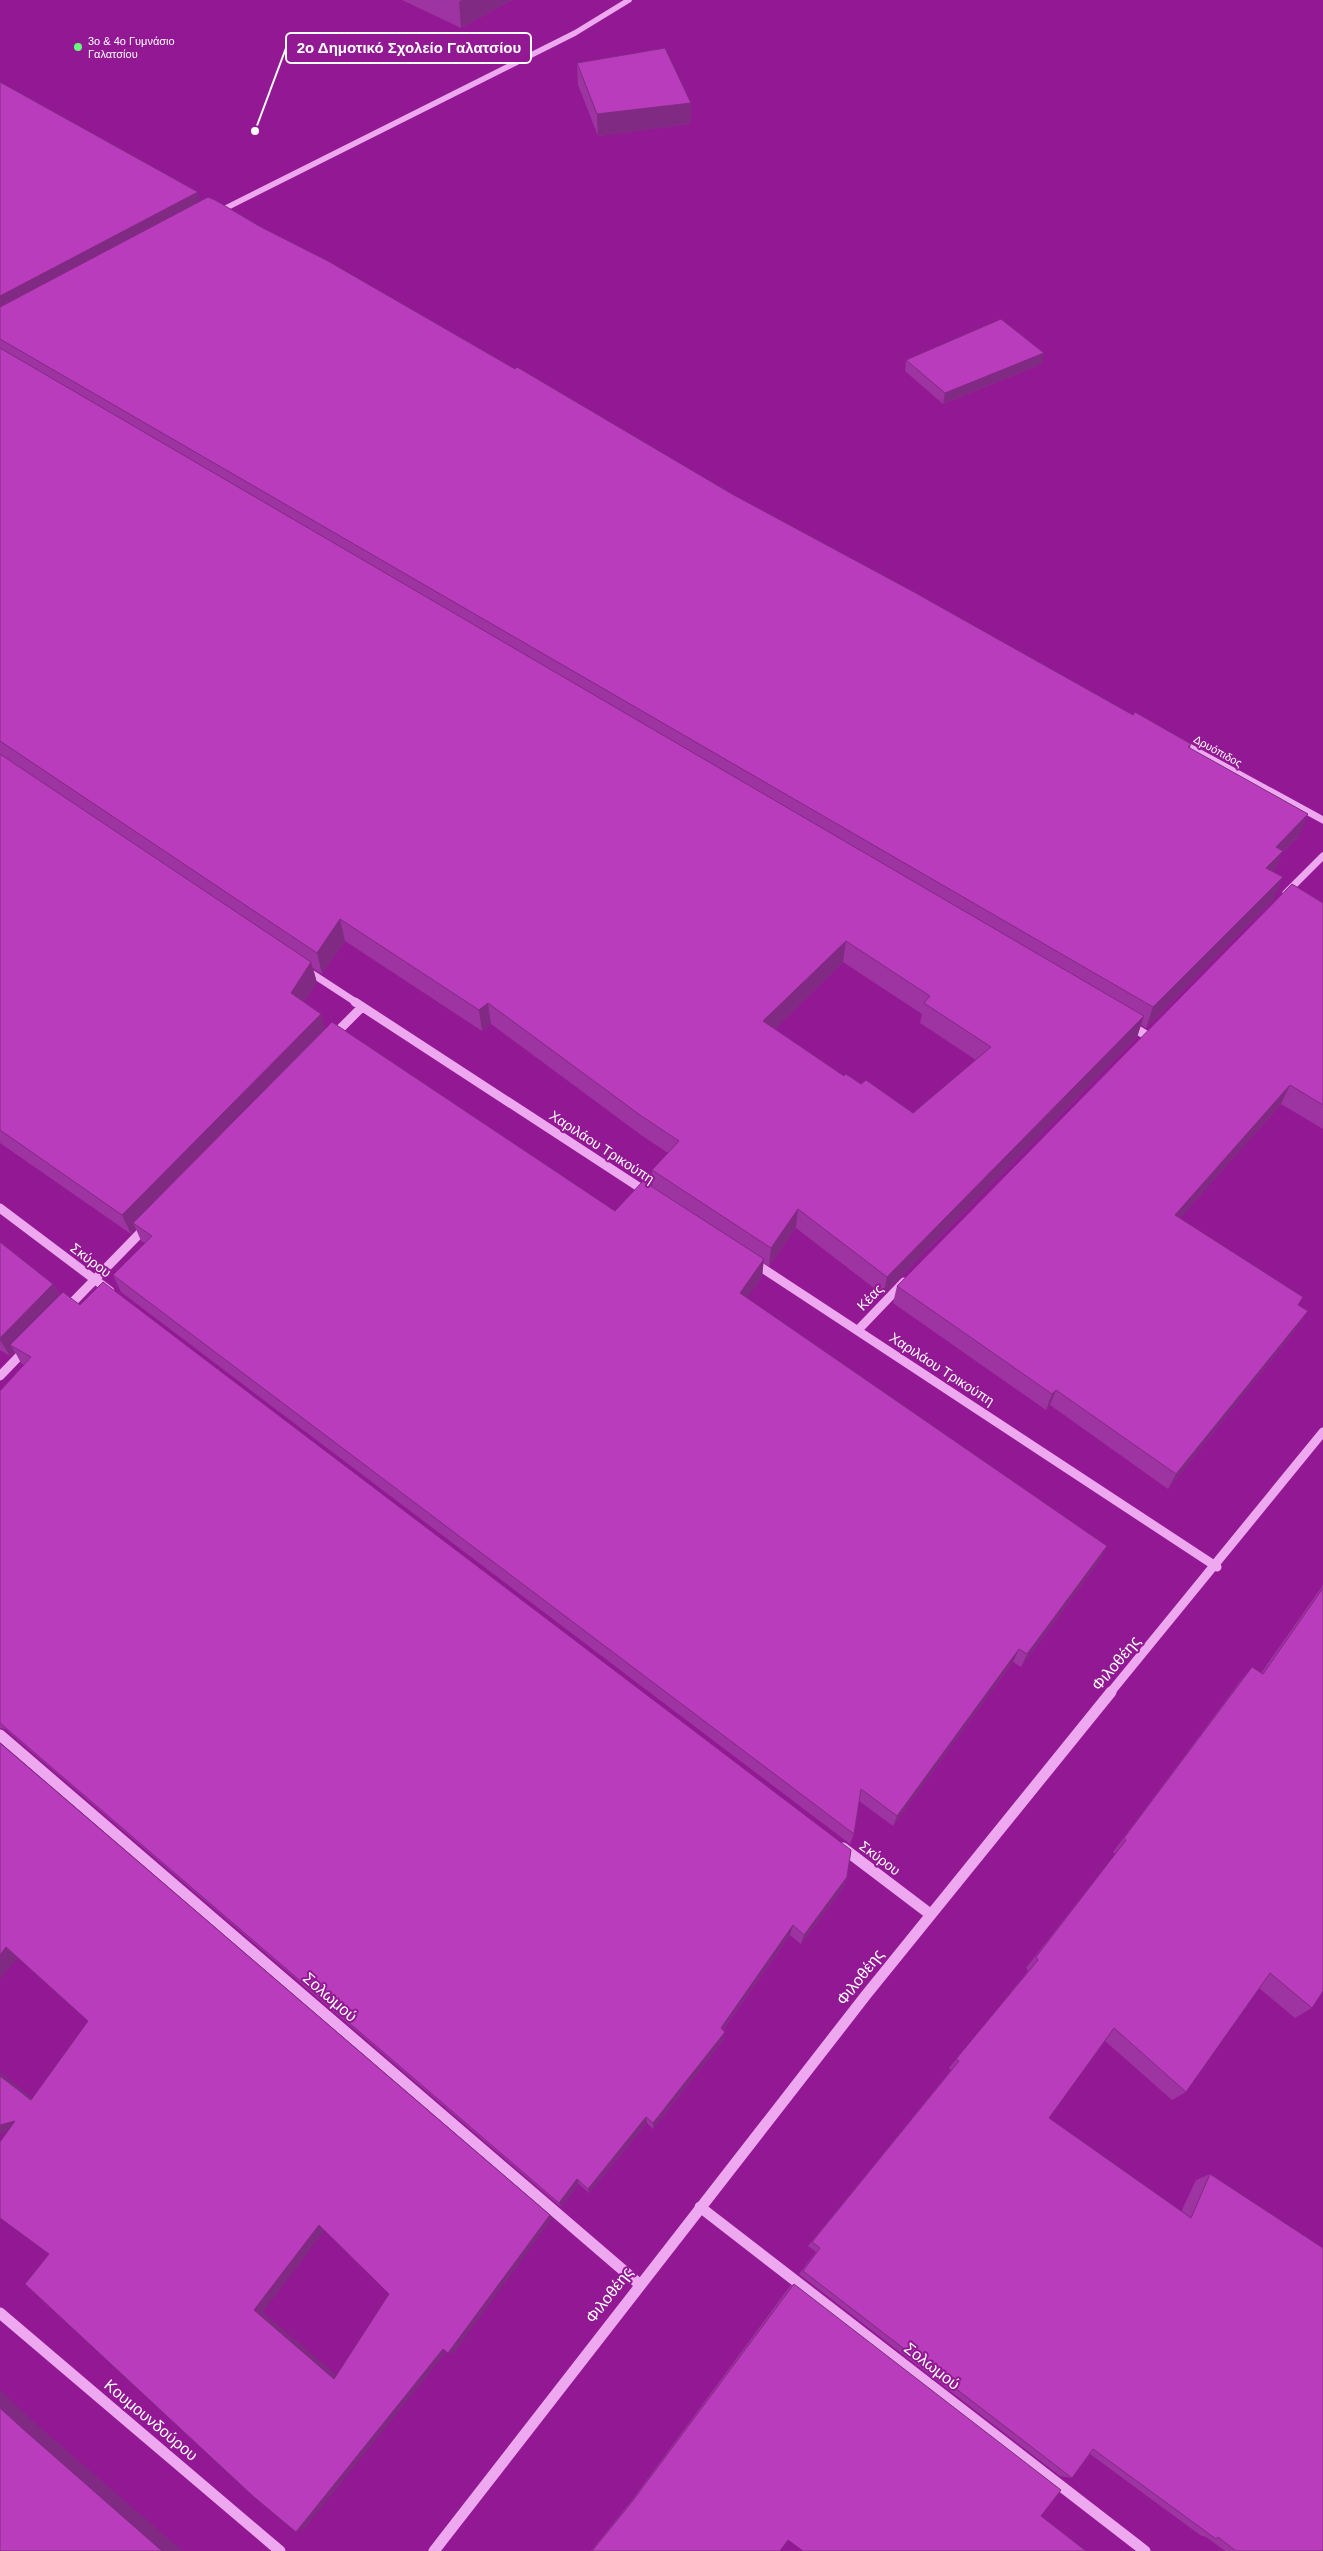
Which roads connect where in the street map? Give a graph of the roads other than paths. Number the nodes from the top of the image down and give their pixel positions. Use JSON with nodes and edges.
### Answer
{"nodes":[{"id":1,"x":629,"y":0,"type":"edge"},
{"id":2,"x":211,"y":207,"type":"edge"},
{"id":3,"x":219,"y":212,"type":"junction"},
{"id":4,"x":210,"y":216,"type":"edge"},
{"id":5,"x":228,"y":216,"type":"edge"},
{"id":6,"x":1175,"y":739,"type":"edge"},
{"id":7,"x":1323,"y":820,"type":"edge"},
{"id":8,"x":1323,"y":856,"type":"edge"},
{"id":9,"x":1282,"y":897,"type":"edge"},
{"id":10,"x":296,"y":963,"type":"edge"},
{"id":11,"x":362,"y":1007,"type":"junction"},
{"id":12,"x":1120,"y":1019,"type":"edge"},
{"id":13,"x":1153,"y":1028,"type":"edge"},
{"id":14,"x":1146,"y":1034,"type":"junction"},
{"id":15,"x":327,"y":1042,"type":"edge"},
{"id":16,"x":1139,"y":1042,"type":"edge"},
{"id":17,"x":660,"y":1201,"type":"edge"},
{"id":18,"x":0,"y":1208,"type":"edge"},
{"id":19,"x":156,"y":1217,"type":"edge"},
{"id":20,"x":742,"y":1254,"type":"edge"},
{"id":21,"x":913,"y":1274,"type":"edge"},
{"id":22,"x":94,"y":1280,"type":"junction"},
{"id":23,"x":118,"y":1298,"type":"edge"},
{"id":24,"x":61,"y":1314,"type":"edge"},
{"id":25,"x":858,"y":1330,"type":"junction"},
{"id":26,"x":34,"y":1341,"type":"edge"},
{"id":27,"x":0,"y":1376,"type":"edge"},
{"id":28,"x":1323,"y":1432,"type":"edge"},
{"id":29,"x":1217,"y":1567,"type":"junction"},
{"id":30,"x":0,"y":1736,"type":"edge"},
{"id":31,"x":835,"y":1842,"type":"edge"},
{"id":32,"x":930,"y":1914,"type":"junction"},
{"id":33,"x":700,"y":2207,"type":"junction"},
{"id":34,"x":638,"y":2283,"type":"junction"},
{"id":35,"x":0,"y":2313,"type":"edge"},
{"id":36,"x":280,"y":2551,"type":"edge"},
{"id":37,"x":434,"y":2551,"type":"edge"},
{"id":38,"x":1144,"y":2551,"type":"edge"}],
"edges":[{"from":1,"to":3,"type":"street"},
{"from":2,"to":3,"type":"street"},
{"from":3,"to":4,"type":"street"},
{"from":3,"to":5,"type":"street"},
{"from":6,"to":7,"type":"street","name":"Δρυόπιδος"},
{"from":8,"to":9,"type":"street"},
{"from":10,"to":11,"type":"street","name":"Χαριλάου Τρικούπη"},
{"from":11,"to":15,"type":"street"},
{"from":11,"to":17,"type":"street","name":"Χαριλάου Τρικούπη"},
{"from":12,"to":14,"type":"street"},
{"from":13,"to":14,"type":"street"},
{"from":14,"to":16,"type":"street"},
{"from":18,"to":22,"type":"street","name":"Σκύρου"},
{"from":19,"to":22,"type":"street"},
{"from":20,"to":25,"type":"street","name":"Χαριλάου Τρικούπη"},
{"from":21,"to":25,"type":"street","name":"Κέας"},
{"from":22,"to":23,"type":"street","name":"Σκύρου"},
{"from":22,"to":24,"type":"street"},
{"from":25,"to":29,"type":"street","name":"Χαριλάου Τρικούπη"},
{"from":26,"to":27,"type":"street"},
{"from":28,"to":29,"type":"street","name":"Φιλοθέης"},
{"from":29,"to":32,"type":"street","name":"Φιλοθέης"},
{"from":30,"to":34,"type":"street","name":"Σολωμού"},
{"from":31,"to":32,"type":"street","name":"Σκύρου"},
{"from":32,"to":33,"type":"street","name":"Φιλοθέης"},
{"from":33,"to":34,"type":"street","name":"Φιλοθέης"},
{"from":33,"to":38,"type":"street","name":"Σολωμού"},
{"from":34,"to":37,"type":"street","name":"Φιλοθέης"},
{"from":35,"to":36,"type":"street","name":"Κουμουνδούρου"}]}
